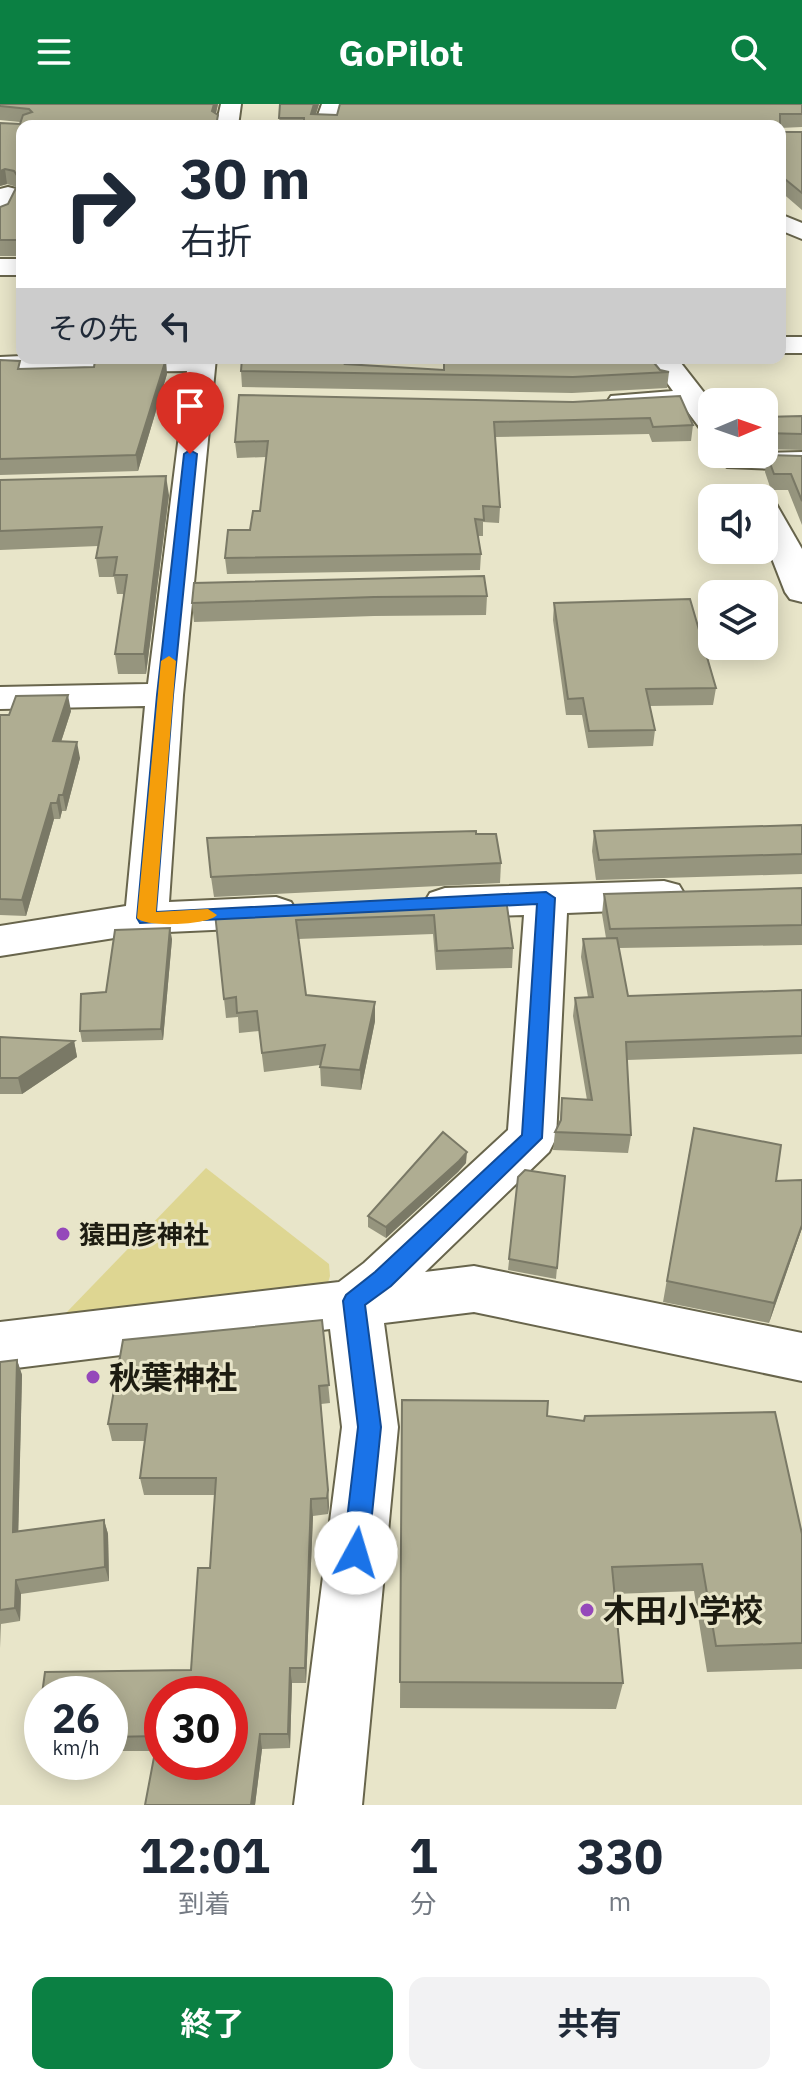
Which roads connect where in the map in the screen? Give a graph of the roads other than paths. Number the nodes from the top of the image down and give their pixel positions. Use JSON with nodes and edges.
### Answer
{"nodes":[{"id":1,"x":40,"y":364,"type":"edge"},
{"id":2,"x":201,"y":364,"type":"edge"},
{"id":3,"x":668,"y":364,"type":"edge"},
{"id":4,"x":0,"y":365,"type":"edge"},
{"id":5,"x":197,"y":398,"type":"junction"},
{"id":6,"x":228,"y":399,"type":"dead end"},
{"id":7,"x":695,"y":399,"type":"junction"},
{"id":8,"x":587,"y":404,"type":"edge"},
{"id":9,"x":698,"y":404,"type":"edge"},
{"id":10,"x":778,"y":460,"type":"edge"},
{"id":11,"x":802,"y":461,"type":"edge"},
{"id":12,"x":778,"y":534,"type":"edge"},
{"id":13,"x":802,"y":592,"type":"edge"},
{"id":14,"x":165,"y":695,"type":"junction"},
{"id":15,"x":0,"y":698,"type":"edge"},
{"id":16,"x":706,"y":893,"type":"edge"},
{"id":17,"x":546,"y":898,"type":"junction"},
{"id":18,"x":408,"y":905,"type":"edge"},
{"id":19,"x":315,"y":910,"type":"edge"},
{"id":20,"x":146,"y":918,"type":"junction"},
{"id":21,"x":0,"y":941,"type":"edge"},
{"id":22,"x":354,"y":1301,"type":"junction"},
{"id":23,"x":0,"y":1346,"type":"edge"},
{"id":24,"x":802,"y":1357,"type":"edge"},
{"id":25,"x":328,"y":1805,"type":"edge"}],
"edges":[{"from":1,"to":4,"type":"street"},
{"from":2,"to":5,"type":"street"},
{"from":3,"to":7,"type":"street"},
{"from":5,"to":6,"type":"street"},
{"from":5,"to":14,"type":"street"},
{"from":7,"to":8,"type":"street"},
{"from":7,"to":9,"type":"street"},
{"from":10,"to":11,"type":"street"},
{"from":12,"to":13,"type":"street"},
{"from":14,"to":15,"type":"street"},
{"from":14,"to":20,"type":"street"},
{"from":16,"to":17,"type":"street"},
{"from":17,"to":18,"type":"street"},
{"from":17,"to":22,"type":"street"},
{"from":19,"to":20,"type":"street"},
{"from":20,"to":21,"type":"street"},
{"from":22,"to":23,"type":"street"},
{"from":22,"to":24,"type":"street"},
{"from":22,"to":25,"type":"street"}]}
